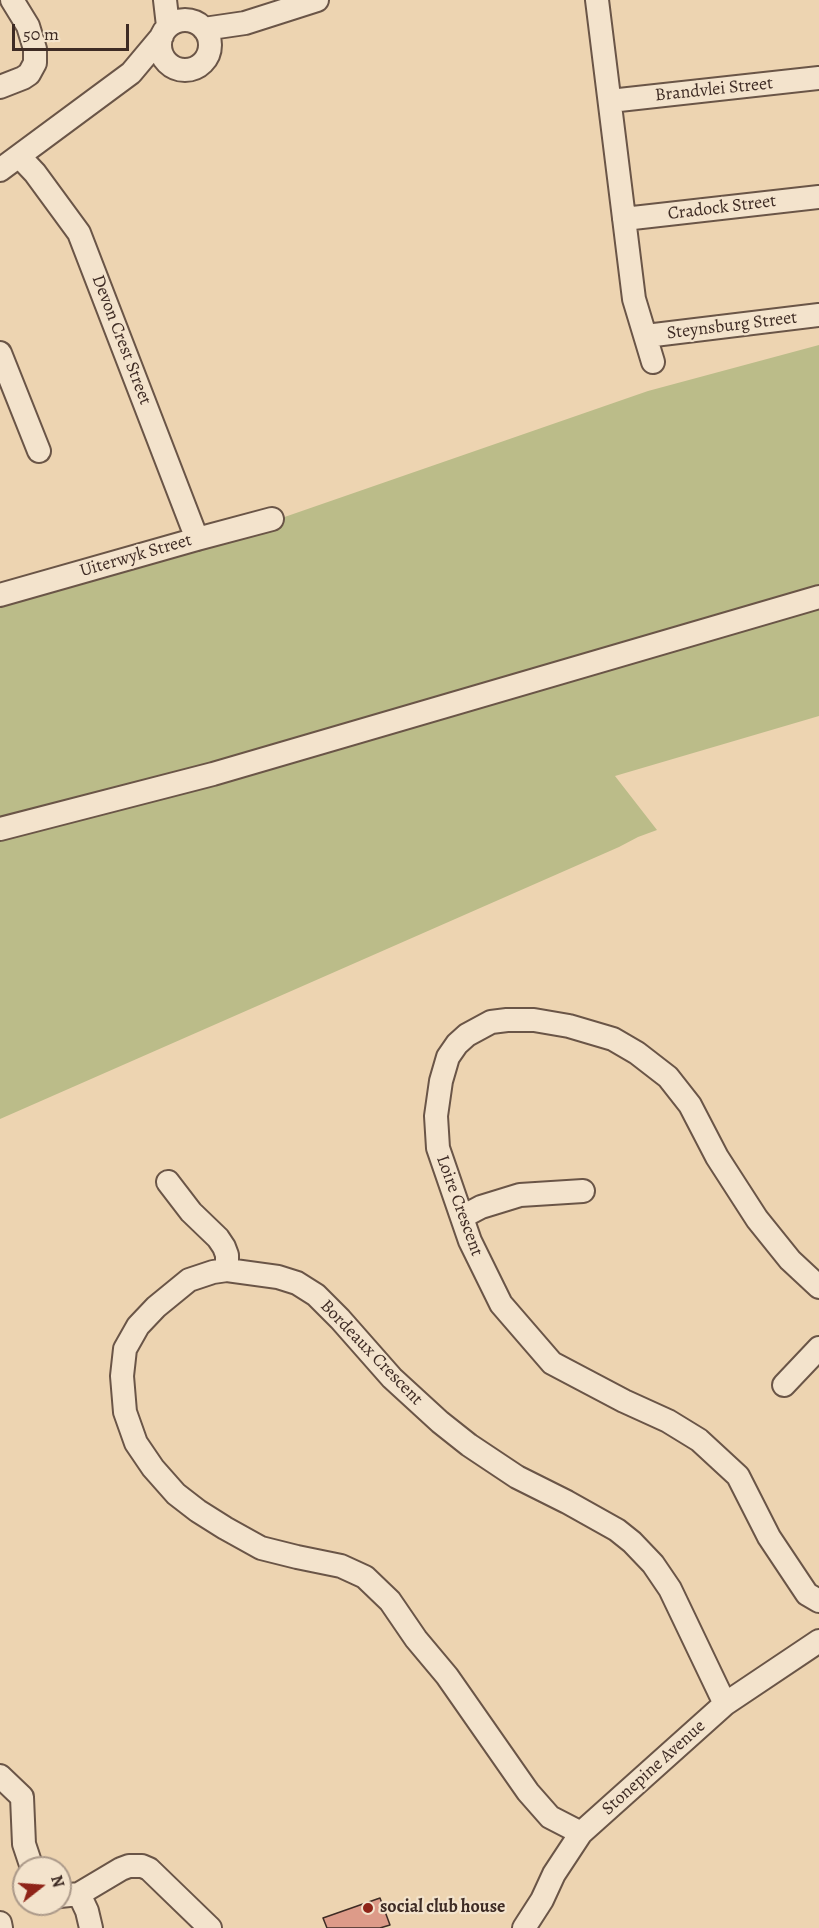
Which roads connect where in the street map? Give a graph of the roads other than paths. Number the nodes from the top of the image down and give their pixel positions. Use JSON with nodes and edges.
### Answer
{"nodes":[{"id":1,"x":12,"y":0,"type":"edge"},
{"id":2,"x":165,"y":0,"type":"edge"},
{"id":3,"x":177,"y":0,"type":"edge"},
{"id":4,"x":317,"y":0,"type":"edge"},
{"id":5,"x":597,"y":0,"type":"edge"},
{"id":6,"x":245,"y":22,"type":"junction"},
{"id":7,"x":199,"y":25,"type":"junction"},
{"id":8,"x":165,"y":31,"type":"junction"},
{"id":9,"x":209,"y":54,"type":"junction"},
{"id":10,"x":175,"y":68,"type":"junction"},
{"id":11,"x":131,"y":73,"type":"junction"},
{"id":12,"x":819,"y":78,"type":"edge"},
{"id":13,"x":0,"y":87,"type":"edge"},
{"id":14,"x":609,"y":101,"type":"junction"},
{"id":15,"x":19,"y":156,"type":"junction"},
{"id":16,"x":0,"y":170,"type":"edge"},
{"id":17,"x":819,"y":197,"type":"edge"},
{"id":18,"x":624,"y":219,"type":"junction"},
{"id":19,"x":819,"y":315,"type":"edge"},
{"id":20,"x":645,"y":336,"type":"junction"},
{"id":21,"x":0,"y":353,"type":"edge"},
{"id":22,"x":652,"y":362,"type":"dead end"},
{"id":23,"x":39,"y":451,"type":"dead end"},
{"id":24,"x":272,"y":519,"type":"dead end"},
{"id":25,"x":197,"y":539,"type":"junction"},
{"id":26,"x":0,"y":595,"type":"edge"},
{"id":27,"x":819,"y":597,"type":"edge"},
{"id":28,"x":0,"y":829,"type":"edge"},
{"id":29,"x":168,"y":1182,"type":"dead end"},
{"id":30,"x":583,"y":1191,"type":"dead end"},
{"id":31,"x":462,"y":1217,"type":"junction"},
{"id":32,"x":227,"y":1270,"type":"junction"},
{"id":33,"x":819,"y":1287,"type":"edge"},
{"id":34,"x":819,"y":1348,"type":"edge"},
{"id":35,"x":784,"y":1385,"type":"dead end"},
{"id":36,"x":819,"y":1601,"type":"edge"},
{"id":37,"x":819,"y":1641,"type":"edge"},
{"id":38,"x":725,"y":1704,"type":"junction"},
{"id":39,"x":0,"y":1776,"type":"edge"},
{"id":40,"x":0,"y":1794,"type":"edge"},
{"id":41,"x":23,"y":1808,"type":"junction"},
{"id":42,"x":581,"y":1833,"type":"junction"},
{"id":43,"x":28,"y":1856,"type":"edge"},
{"id":44,"x":72,"y":1894,"type":"edge"},
{"id":45,"x":72,"y":1898,"type":"edge"},
{"id":46,"x":0,"y":1923,"type":"edge"},
{"id":47,"x":2,"y":1928,"type":"edge"},
{"id":48,"x":91,"y":1928,"type":"edge"},
{"id":49,"x":210,"y":1928,"type":"edge"},
{"id":50,"x":524,"y":1928,"type":"edge"}],
"edges":[{"from":1,"to":13,"type":"street"},
{"from":2,"to":8,"type":"street"},
{"from":3,"to":7,"type":"street"},
{"from":4,"to":6,"type":"street"},
{"from":5,"to":14,"type":"street"},
{"from":6,"to":7,"type":"street"},
{"from":6,"to":9,"type":"street"},
{"from":7,"to":8,"type":"street"},
{"from":7,"to":9,"type":"street"},
{"from":8,"to":10,"type":"street"},
{"from":8,"to":11,"type":"street"},
{"from":9,"to":10,"type":"street"},
{"from":10,"to":11,"type":"street"},
{"from":11,"to":15,"type":"street"},
{"from":12,"to":14,"type":"street","name":"Brandvlei Street"},
{"from":14,"to":18,"type":"street"},
{"from":15,"to":16,"type":"street"},
{"from":15,"to":25,"type":"street","name":"Devon Crest Street"},
{"from":17,"to":18,"type":"street","name":"Cradock Street"},
{"from":18,"to":20,"type":"street"},
{"from":19,"to":20,"type":"street","name":"Steynsburg Street"},
{"from":20,"to":22,"type":"street"},
{"from":21,"to":23,"type":"street"},
{"from":24,"to":25,"type":"street","name":"Uiterwyk Street"},
{"from":25,"to":26,"type":"street","name":"Uiterwyk Street"},
{"from":27,"to":28,"type":"street"},
{"from":29,"to":32,"type":"street"},
{"from":30,"to":31,"type":"street"},
{"from":31,"to":33,"type":"street","name":"Loire Crescent"},
{"from":31,"to":36,"type":"street","name":"Loire Crescent"},
{"from":32,"to":38,"type":"street","name":"Bordeaux Crescent"},
{"from":32,"to":42,"type":"street","name":"Bordeaux Crescent"},
{"from":34,"to":35,"type":"street"},
{"from":37,"to":38,"type":"street","name":"Stonepine Avenue"},
{"from":38,"to":42,"type":"street","name":"Stonepine Avenue"},
{"from":39,"to":41,"type":"street"},
{"from":40,"to":41,"type":"street"},
{"from":41,"to":43,"type":"street"},
{"from":42,"to":50,"type":"street","name":"Stonepine Avenue"},
{"from":44,"to":49,"type":"street"},
{"from":45,"to":48,"type":"street"},
{"from":46,"to":47,"type":"street"}]}
